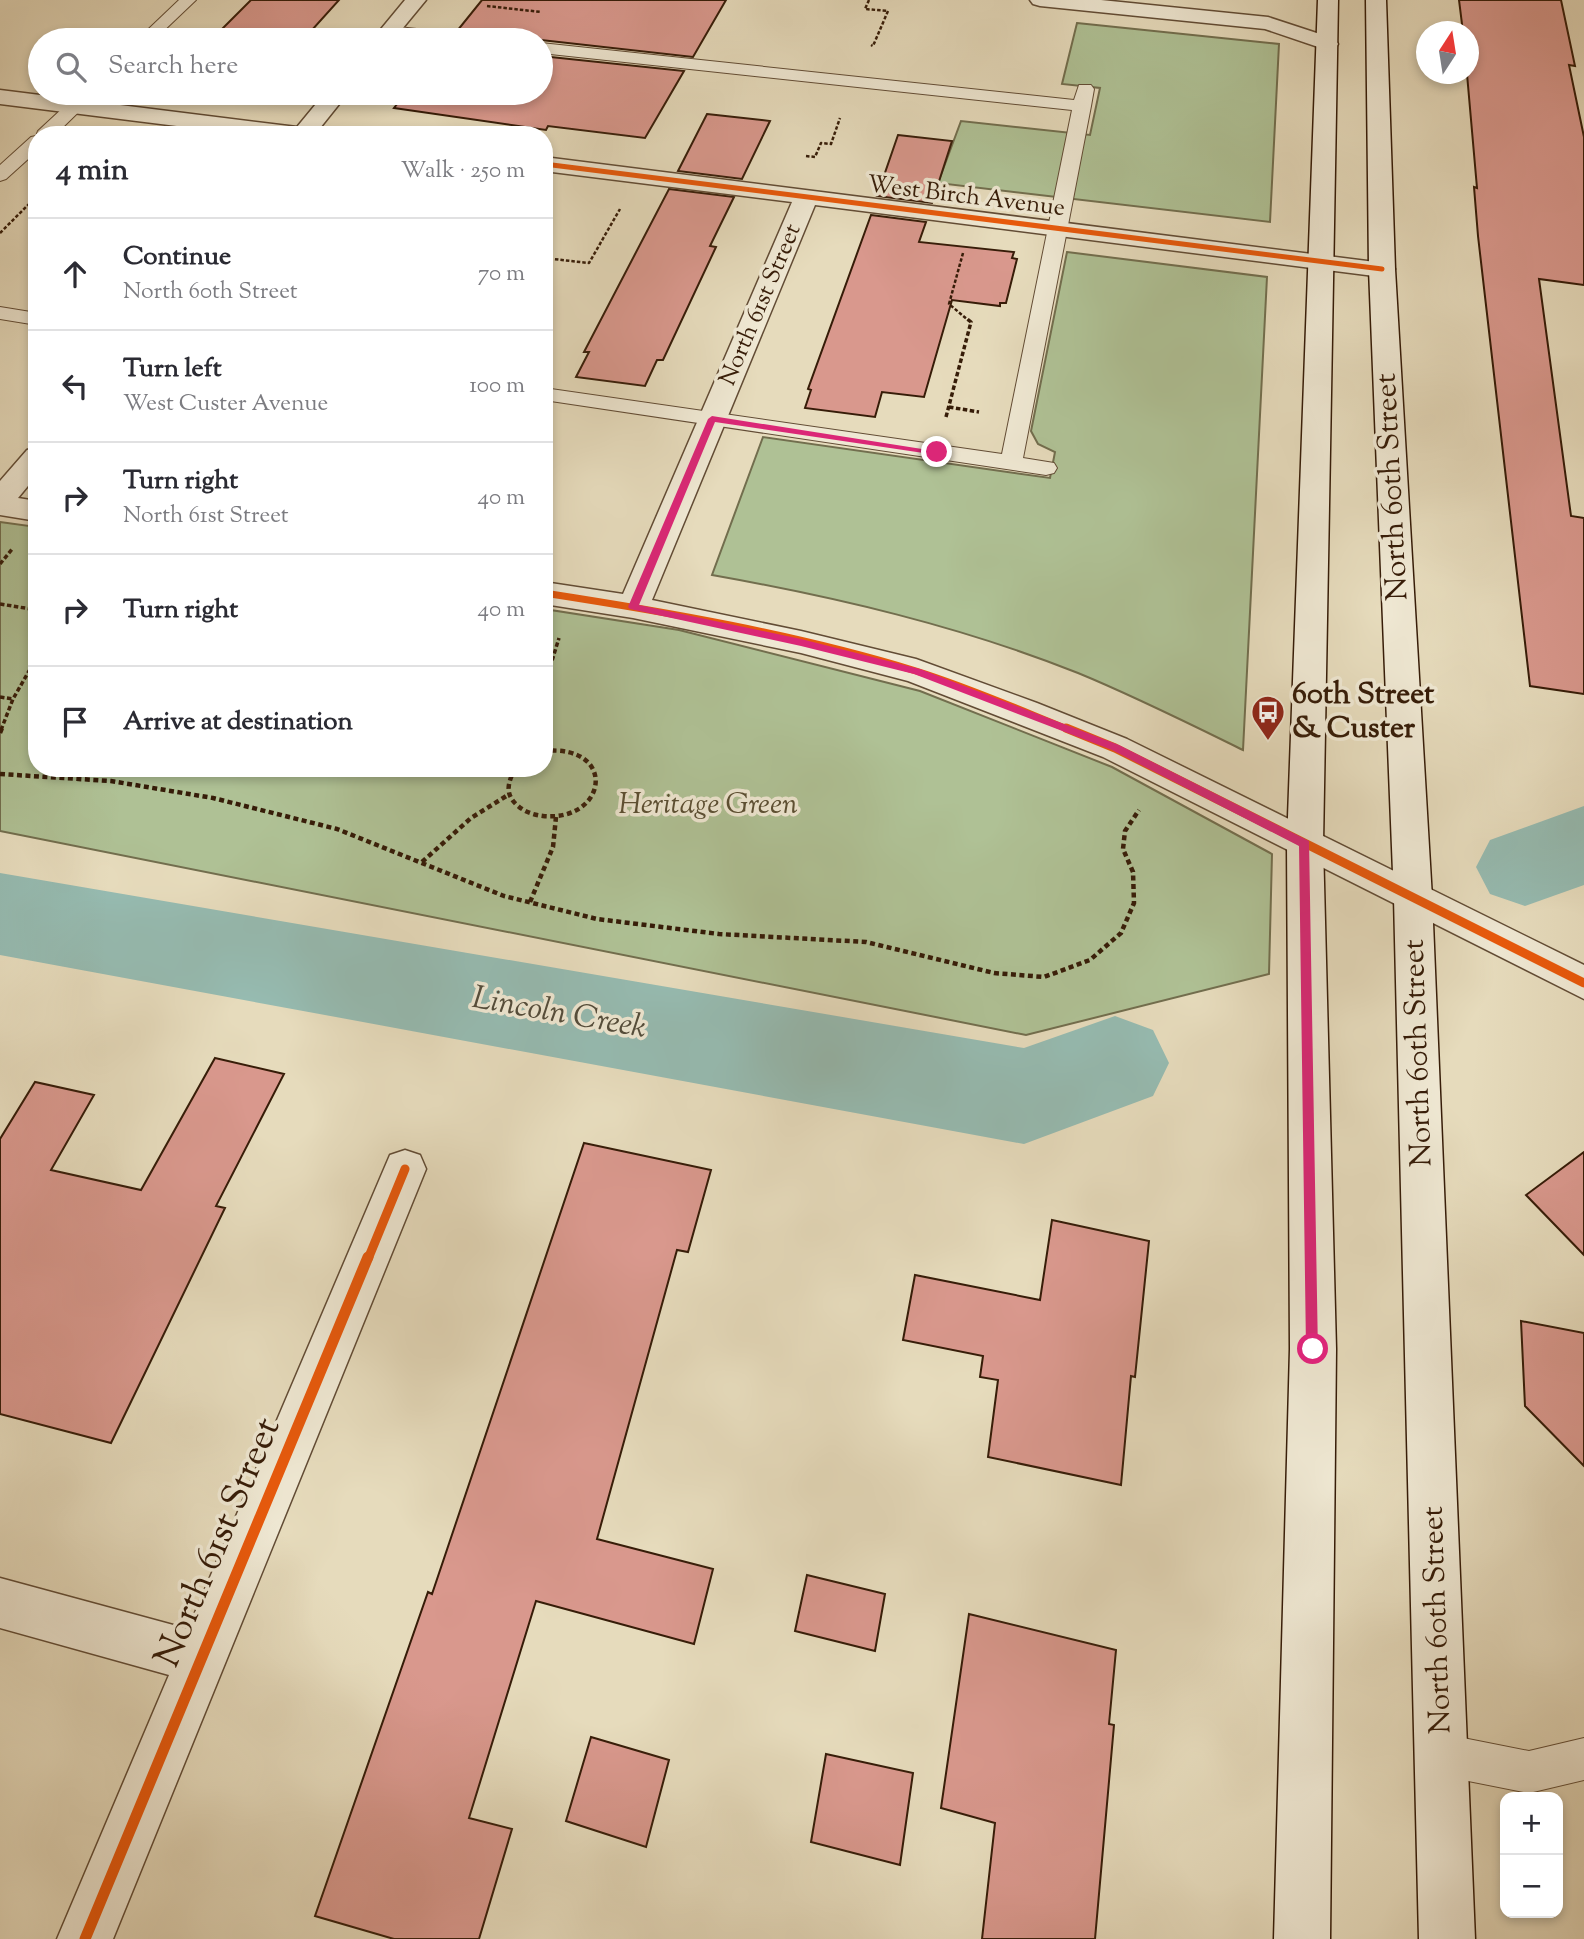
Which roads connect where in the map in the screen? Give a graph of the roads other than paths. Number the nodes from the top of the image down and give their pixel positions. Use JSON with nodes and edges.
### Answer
{"nodes":[{"id":1,"x":188,"y":0,"type":"edge"},
{"id":2,"x":416,"y":0,"type":"edge"},
{"id":3,"x":1040,"y":0,"type":"edge"},
{"id":4,"x":1376,"y":0,"type":"edge"},
{"id":5,"x":1104,"y":3,"type":"edge"},
{"id":6,"x":1328,"y":18,"type":"edge"},
{"id":7,"x":1268,"y":23,"type":"junction"},
{"id":8,"x":158,"y":28,"type":"edge"},
{"id":9,"x":392,"y":28,"type":"edge"},
{"id":10,"x":553,"y":49,"type":"edge"},
{"id":11,"x":0,"y":97,"type":"edge"},
{"id":12,"x":28,"y":98,"type":"edge"},
{"id":13,"x":76,"y":105,"type":"edge"},
{"id":14,"x":119,"y":105,"type":"edge"},
{"id":15,"x":327,"y":105,"type":"edge"},
{"id":16,"x":54,"y":126,"type":"edge"},
{"id":17,"x":248,"y":126,"type":"edge"},
{"id":18,"x":310,"y":126,"type":"edge"},
{"id":19,"x":28,"y":149,"type":"edge"},
{"id":20,"x":553,"y":167,"type":"edge"},
{"id":21,"x":0,"y":175,"type":"edge"},
{"id":22,"x":807,"y":196,"type":"junction"},
{"id":23,"x":1056,"y":228,"type":"junction"},
{"id":24,"x":1322,"y":262,"type":"junction"},
{"id":25,"x":1382,"y":269,"type":"junction"},
{"id":26,"x":0,"y":313,"type":"edge"},
{"id":27,"x":28,"y":317,"type":"edge"},
{"id":28,"x":553,"y":395,"type":"edge"},
{"id":29,"x":712,"y":419,"type":"junction"},
{"id":30,"x":1011,"y":463,"type":"junction"},
{"id":31,"x":28,"y":467,"type":"edge"},
{"id":32,"x":1046,"y":468,"type":"dead end"},
{"id":33,"x":0,"y":502,"type":"edge"},
{"id":34,"x":28,"y":509,"type":"edge"},
{"id":35,"x":553,"y":594,"type":"edge"},
{"id":36,"x":633,"y":607,"type":"junction"},
{"id":37,"x":1305,"y":844,"type":"junction"},
{"id":38,"x":1413,"y":898,"type":"junction"},
{"id":39,"x":1584,"y":983,"type":"edge"},
{"id":40,"x":405,"y":1169,"type":"dead end"},
{"id":41,"x":0,"y":1603,"type":"edge"},
{"id":42,"x":201,"y":1658,"type":"junction"},
{"id":43,"x":1443,"y":1755,"type":"junction"},
{"id":44,"x":1584,"y":1759,"type":"edge"},
{"id":45,"x":85,"y":1939,"type":"edge"},
{"id":46,"x":1302,"y":1939,"type":"edge"},
{"id":47,"x":1447,"y":1939,"type":"edge"}],
"edges":[{"from":1,"to":8,"type":"lane"},
{"from":2,"to":9,"type":"street"},
{"from":3,"to":5,"type":"street"},
{"from":4,"to":25,"type":"street","name":"North 60th Street"},
{"from":5,"to":7,"type":"street"},
{"from":6,"to":7,"type":"street"},
{"from":6,"to":7,"type":"street"},
{"from":6,"to":24,"type":"street"},
{"from":10,"to":23,"type":"lane"},
{"from":11,"to":12,"type":"street"},
{"from":13,"to":16,"type":"lane"},
{"from":14,"to":17,"type":"street"},
{"from":15,"to":18,"type":"street"},
{"from":19,"to":21,"type":"lane"},
{"from":20,"to":22,"type":"street","name":"West Birch Avenue"},
{"from":22,"to":23,"type":"street","name":"West Birch Avenue"},
{"from":22,"to":29,"type":"street","name":"North 61st Street"},
{"from":23,"to":24,"type":"street","name":"West Birch Avenue"},
{"from":23,"to":30,"type":"lane"},
{"from":24,"to":25,"type":"street","name":"West Birch Avenue"},
{"from":24,"to":37,"type":"street"},
{"from":25,"to":38,"type":"street","name":"North 60th Street"},
{"from":26,"to":27,"type":"lane"},
{"from":28,"to":29,"type":"lane"},
{"from":29,"to":30,"type":"lane"},
{"from":29,"to":36,"type":"street","name":"North 61st Street"},
{"from":30,"to":32,"type":"lane"},
{"from":31,"to":33,"type":"street"},
{"from":33,"to":34,"type":"street"},
{"from":35,"to":36,"type":"street"},
{"from":36,"to":37,"type":"street"},
{"from":37,"to":38,"type":"street"},
{"from":37,"to":46,"type":"street"},
{"from":38,"to":39,"type":"street"},
{"from":38,"to":43,"type":"street","name":"North 60th Street"},
{"from":40,"to":42,"type":"street","name":"North 61st Street"},
{"from":41,"to":42,"type":"street"},
{"from":42,"to":45,"type":"street","name":"North 61st Street"},
{"from":43,"to":44,"type":"lane"},
{"from":43,"to":47,"type":"street","name":"North 60th Street"}]}
